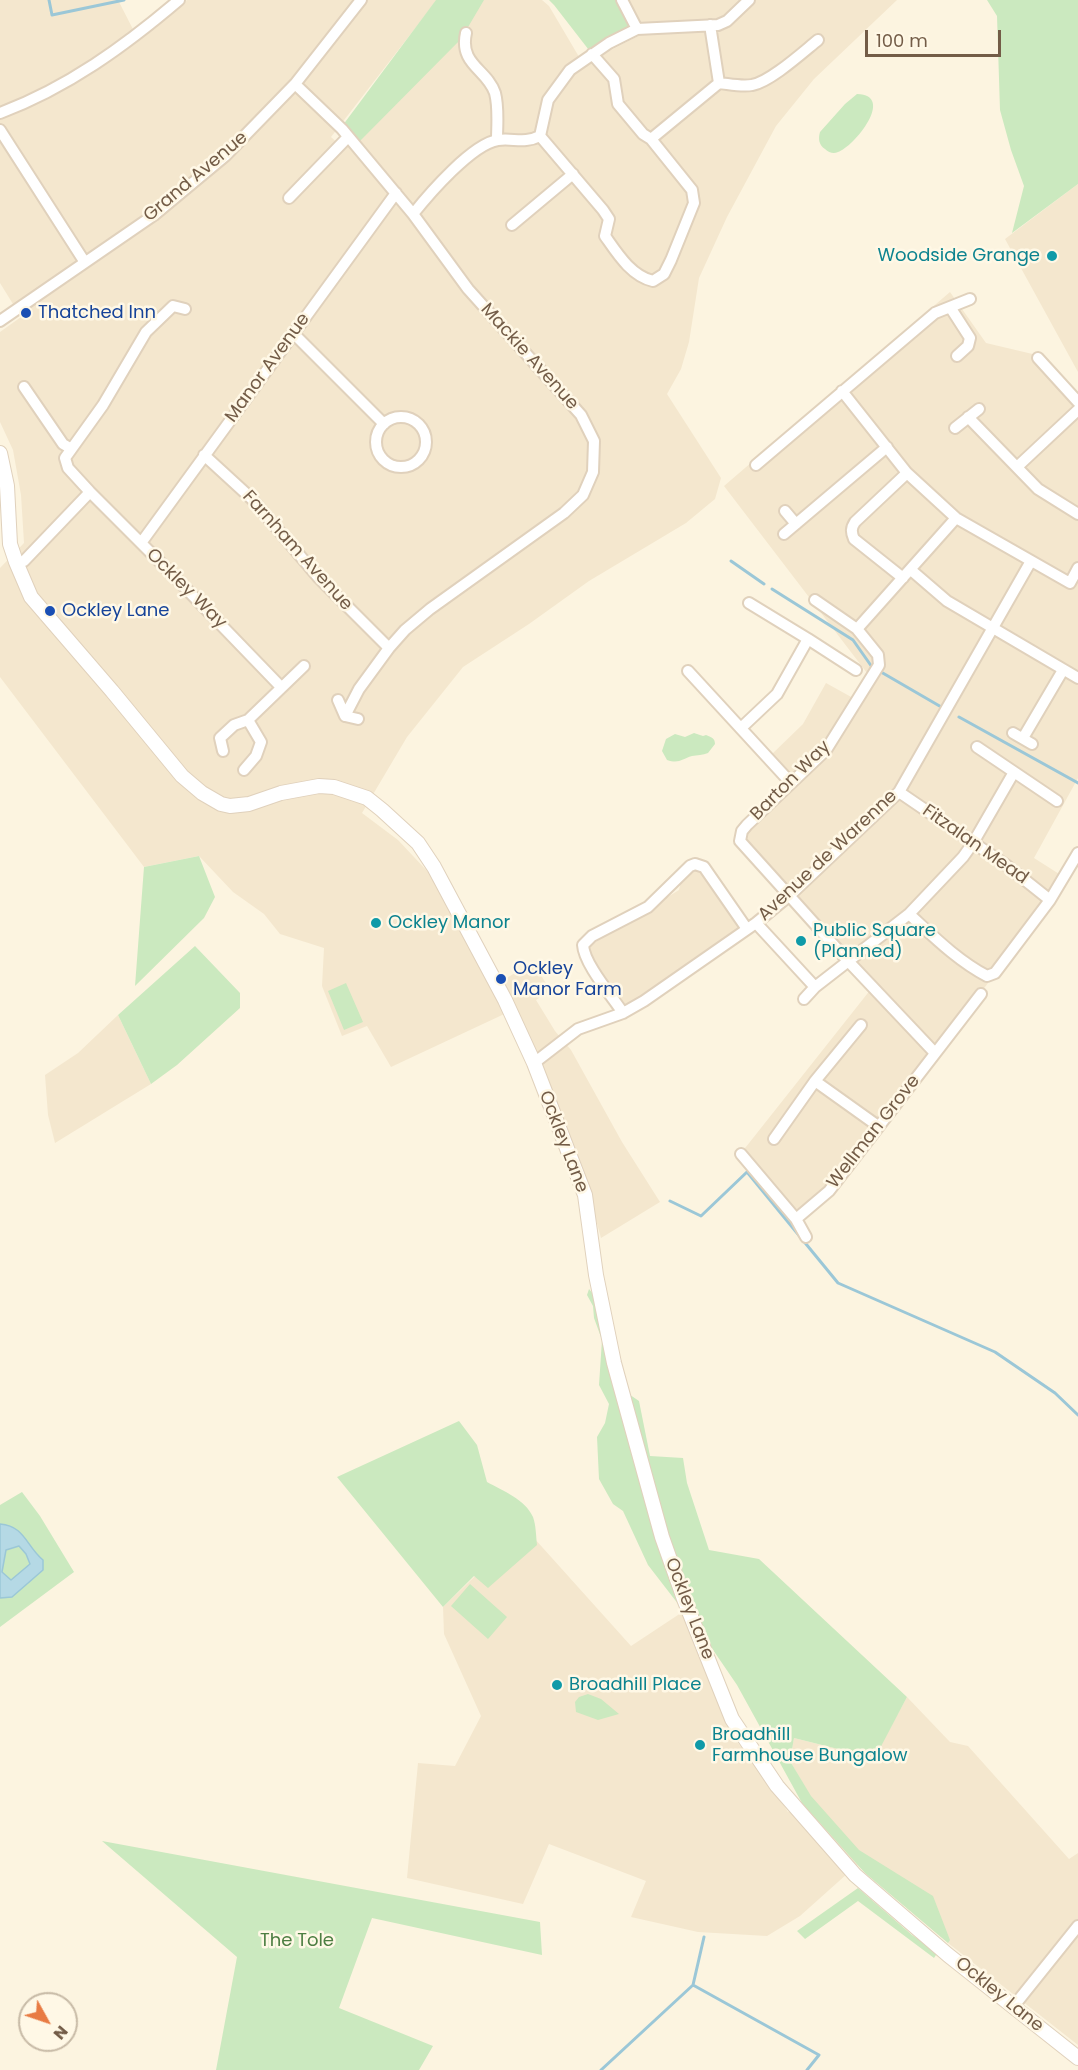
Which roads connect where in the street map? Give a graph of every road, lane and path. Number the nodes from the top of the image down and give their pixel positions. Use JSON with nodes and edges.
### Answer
{"nodes":[{"id":1,"x":178,"y":0,"type":"edge"},
{"id":2,"x":361,"y":0,"type":"edge"},
{"id":3,"x":622,"y":0,"type":"edge"},
{"id":4,"x":750,"y":0,"type":"edge"},
{"id":5,"x":710,"y":25,"type":"junction"},
{"id":6,"x":637,"y":29,"type":"junction"},
{"id":7,"x":466,"y":33,"type":"dead end"},
{"id":8,"x":818,"y":40,"type":"dead end"},
{"id":9,"x":592,"y":54,"type":"junction"},
{"id":10,"x":719,"y":83,"type":"junction"},
{"id":11,"x":295,"y":84,"type":"junction"},
{"id":12,"x":0,"y":113,"type":"edge"},
{"id":13,"x":0,"y":129,"type":"edge"},
{"id":14,"x":540,"y":136,"type":"junction"},
{"id":15,"x":348,"y":137,"type":"junction"},
{"id":16,"x":651,"y":139,"type":"junction"},
{"id":17,"x":497,"y":140,"type":"junction"},
{"id":18,"x":573,"y":174,"type":"junction"},
{"id":19,"x":396,"y":193,"type":"junction"},
{"id":20,"x":289,"y":198,"type":"dead end"},
{"id":21,"x":413,"y":214,"type":"junction"},
{"id":22,"x":512,"y":225,"type":"dead end"},
{"id":23,"x":84,"y":261,"type":"junction"},
{"id":24,"x":970,"y":299,"type":"dead end"},
{"id":25,"x":950,"y":307,"type":"junction"},
{"id":26,"x":185,"y":309,"type":"dead end"},
{"id":27,"x":0,"y":321,"type":"edge"},
{"id":28,"x":293,"y":333,"type":"junction"},
{"id":29,"x":957,"y":356,"type":"dead end"},
{"id":30,"x":1038,"y":358,"type":"dead end"},
{"id":31,"x":24,"y":387,"type":"dead end"},
{"id":32,"x":842,"y":390,"type":"junction"},
{"id":33,"x":1078,"y":402,"type":"edge"},
{"id":34,"x":979,"y":409,"type":"dead end"},
{"id":35,"x":1078,"y":410,"type":"edge"},
{"id":36,"x":968,"y":417,"type":"junction"},
{"id":37,"x":384,"y":424,"type":"junction"},
{"id":38,"x":955,"y":428,"type":"dead end"},
{"id":39,"x":887,"y":447,"type":"junction"},
{"id":40,"x":70,"y":448,"type":"junction"},
{"id":41,"x":0,"y":453,"type":"edge"},
{"id":42,"x":204,"y":455,"type":"junction"},
{"id":43,"x":756,"y":465,"type":"dead end"},
{"id":44,"x":1017,"y":467,"type":"junction"},
{"id":45,"x":907,"y":473,"type":"junction"},
{"id":46,"x":90,"y":492,"type":"junction"},
{"id":47,"x":785,"y":511,"type":"dead end"},
{"id":48,"x":1078,"y":514,"type":"edge"},
{"id":49,"x":956,"y":518,"type":"junction"},
{"id":50,"x":796,"y":524,"type":"junction"},
{"id":51,"x":784,"y":534,"type":"dead end"},
{"id":52,"x":141,"y":543,"type":"junction"},
{"id":53,"x":1031,"y":561,"type":"junction"},
{"id":54,"x":16,"y":562,"type":"junction"},
{"id":55,"x":1078,"y":568,"type":"edge"},
{"id":56,"x":907,"y":574,"type":"junction"},
{"id":57,"x":815,"y":600,"type":"dead end"},
{"id":58,"x":749,"y":603,"type":"dead end"},
{"id":59,"x":993,"y":627,"type":"junction"},
{"id":60,"x":857,"y":629,"type":"junction"},
{"id":61,"x":808,"y":639,"type":"junction"},
{"id":62,"x":389,"y":648,"type":"junction"},
{"id":63,"x":304,"y":666,"type":"dead end"},
{"id":64,"x":856,"y":670,"type":"dead end"},
{"id":65,"x":1063,"y":670,"type":"junction"},
{"id":66,"x":688,"y":671,"type":"dead end"},
{"id":67,"x":1078,"y":678,"type":"edge"},
{"id":68,"x":281,"y":687,"type":"junction"},
{"id":69,"x":338,"y":700,"type":"dead end"},
{"id":70,"x":345,"y":716,"type":"junction"},
{"id":71,"x":358,"y":719,"type":"dead end"},
{"id":72,"x":248,"y":720,"type":"junction"},
{"id":73,"x":741,"y":728,"type":"junction"},
{"id":74,"x":1023,"y":738,"type":"dead end"},
{"id":75,"x":977,"y":747,"type":"dead end"},
{"id":76,"x":222,"y":751,"type":"dead end"},
{"id":77,"x":244,"y":770,"type":"dead end"},
{"id":78,"x":1014,"y":772,"type":"junction"},
{"id":79,"x":791,"y":783,"type":"junction"},
{"id":80,"x":899,"y":792,"type":"junction"},
{"id":81,"x":1057,"y":801,"type":"dead end"},
{"id":82,"x":973,"y":843,"type":"junction"},
{"id":83,"x":1078,"y":853,"type":"edge"},
{"id":84,"x":790,"y":895,"type":"junction"},
{"id":85,"x":1050,"y":900,"type":"junction"},
{"id":86,"x":909,"y":914,"type":"junction"},
{"id":87,"x":752,"y":926,"type":"junction"},
{"id":88,"x":849,"y":962,"type":"junction"},
{"id":89,"x":815,"y":987,"type":"junction"},
{"id":90,"x":981,"y":994,"type":"dead end"},
{"id":91,"x":804,"y":999,"type":"dead end"},
{"id":92,"x":623,"y":1013,"type":"junction"},
{"id":93,"x":861,"y":1025,"type":"dead end"},
{"id":94,"x":935,"y":1053,"type":"junction"},
{"id":95,"x":534,"y":1063,"type":"junction"},
{"id":96,"x":815,"y":1081,"type":"junction"},
{"id":97,"x":878,"y":1126,"type":"junction"},
{"id":98,"x":774,"y":1139,"type":"dead end"},
{"id":99,"x":741,"y":1154,"type":"dead end"},
{"id":100,"x":796,"y":1219,"type":"junction"},
{"id":101,"x":806,"y":1237,"type":"dead end"},
{"id":102,"x":1078,"y":1926,"type":"edge"},
{"id":103,"x":1013,"y":2007,"type":"junction"},
{"id":104,"x":1078,"y":2058,"type":"edge"}],
"edges":[{"from":1,"to":12,"type":"street"},
{"from":2,"to":11,"type":"street","name":"Grand Avenue"},
{"from":3,"to":6,"type":"street"},
{"from":4,"to":5,"type":"street"},
{"from":5,"to":6,"type":"street"},
{"from":5,"to":10,"type":"street"},
{"from":6,"to":9,"type":"street"},
{"from":7,"to":17,"type":"street"},
{"from":8,"to":10,"type":"street"},
{"from":9,"to":14,"type":"street"},
{"from":9,"to":16,"type":"street"},
{"from":10,"to":16,"type":"street"},
{"from":11,"to":15,"type":"street","name":"Mackie Avenue"},
{"from":11,"to":23,"type":"street","name":"Grand Avenue"},
{"from":13,"to":23,"type":"street"},
{"from":14,"to":17,"type":"street"},
{"from":14,"to":18,"type":"street"},
{"from":15,"to":19,"type":"street","name":"Mackie Avenue"},
{"from":15,"to":20,"type":"street"},
{"from":16,"to":18,"type":"street"},
{"from":17,"to":21,"type":"street"},
{"from":18,"to":22,"type":"street"},
{"from":19,"to":21,"type":"street","name":"Mackie Avenue"},
{"from":19,"to":28,"type":"street","name":"Manor Avenue"},
{"from":21,"to":62,"type":"street","name":"Mackie Avenue"},
{"from":23,"to":27,"type":"street","name":"Grand Avenue"},
{"from":24,"to":25,"type":"street"},
{"from":25,"to":29,"type":"street"},
{"from":25,"to":32,"type":"street"},
{"from":26,"to":40,"type":"street"},
{"from":28,"to":37,"type":"street"},
{"from":28,"to":42,"type":"street","name":"Manor Avenue"},
{"from":30,"to":33,"type":"street"},
{"from":31,"to":40,"type":"street"},
{"from":32,"to":39,"type":"street"},
{"from":32,"to":43,"type":"street"},
{"from":34,"to":36,"type":"street"},
{"from":35,"to":44,"type":"street"},
{"from":36,"to":38,"type":"street"},
{"from":36,"to":44,"type":"street"},
{"from":37,"to":37,"type":"street"},
{"from":39,"to":45,"type":"street"},
{"from":39,"to":50,"type":"street"},
{"from":40,"to":46,"type":"street","name":"Ockley Way"},
{"from":41,"to":54,"type":"street","name":"Ockley Lane"},
{"from":42,"to":52,"type":"street","name":"Manor Avenue"},
{"from":42,"to":62,"type":"street","name":"Farnham Avenue"},
{"from":44,"to":48,"type":"street"},
{"from":45,"to":49,"type":"street"},
{"from":45,"to":56,"type":"street"},
{"from":46,"to":52,"type":"street","name":"Ockley Way"},
{"from":46,"to":54,"type":"street"},
{"from":47,"to":50,"type":"street"},
{"from":49,"to":53,"type":"street"},
{"from":49,"to":56,"type":"street"},
{"from":50,"to":51,"type":"street"},
{"from":52,"to":68,"type":"street","name":"Ockley Way"},
{"from":53,"to":55,"type":"street"},
{"from":53,"to":59,"type":"street","name":"Avenue de Warenne"},
{"from":54,"to":95,"type":"street","name":"Ockley Lane"},
{"from":56,"to":59,"type":"street"},
{"from":56,"to":60,"type":"street"},
{"from":57,"to":60,"type":"street","name":"Barton Way"},
{"from":58,"to":61,"type":"street"},
{"from":59,"to":65,"type":"street"},
{"from":59,"to":80,"type":"street","name":"Avenue de Warenne"},
{"from":60,"to":79,"type":"street","name":"Barton Way"},
{"from":61,"to":64,"type":"street"},
{"from":61,"to":73,"type":"street"},
{"from":62,"to":70,"type":"street","name":"Mackie Avenue"},
{"from":63,"to":68,"type":"street"},
{"from":65,"to":67,"type":"street"},
{"from":65,"to":74,"type":"street"},
{"from":66,"to":73,"type":"street"},
{"from":68,"to":72,"type":"street"},
{"from":69,"to":70,"type":"street"},
{"from":70,"to":71,"type":"street"},
{"from":72,"to":76,"type":"street"},
{"from":72,"to":77,"type":"street"},
{"from":73,"to":79,"type":"street"},
{"from":75,"to":78,"type":"street"},
{"from":78,"to":81,"type":"street"},
{"from":78,"to":82,"type":"street"},
{"from":79,"to":84,"type":"street","name":"Barton Way"},
{"from":80,"to":82,"type":"street","name":"Fitzalan Mead"},
{"from":80,"to":84,"type":"street","name":"Avenue de Warenne"},
{"from":82,"to":85,"type":"street","name":"Fitzalan Mead"},
{"from":82,"to":86,"type":"street"},
{"from":83,"to":85,"type":"street"},
{"from":84,"to":87,"type":"street","name":"Avenue de Warenne"},
{"from":84,"to":88,"type":"street"},
{"from":85,"to":86,"type":"street"},
{"from":86,"to":88,"type":"street"},
{"from":87,"to":89,"type":"street"},
{"from":87,"to":92,"type":"street","name":"Avenue de Warenne"},
{"from":87,"to":92,"type":"street"},
{"from":88,"to":89,"type":"street"},
{"from":88,"to":94,"type":"street"},
{"from":89,"to":91,"type":"street"},
{"from":90,"to":94,"type":"street","name":"Wellman Grove"},
{"from":92,"to":95,"type":"street","name":"Avenue de Warenne"},
{"from":93,"to":96,"type":"street"},
{"from":94,"to":97,"type":"street","name":"Wellman Grove"},
{"from":95,"to":103,"type":"street","name":"Ockley Lane"},
{"from":96,"to":97,"type":"street"},
{"from":96,"to":98,"type":"street"},
{"from":97,"to":100,"type":"street","name":"Wellman Grove"},
{"from":99,"to":100,"type":"street"},
{"from":100,"to":101,"type":"street"},
{"from":102,"to":103,"type":"street"},
{"from":103,"to":104,"type":"street","name":"Ockley Lane"}]}
